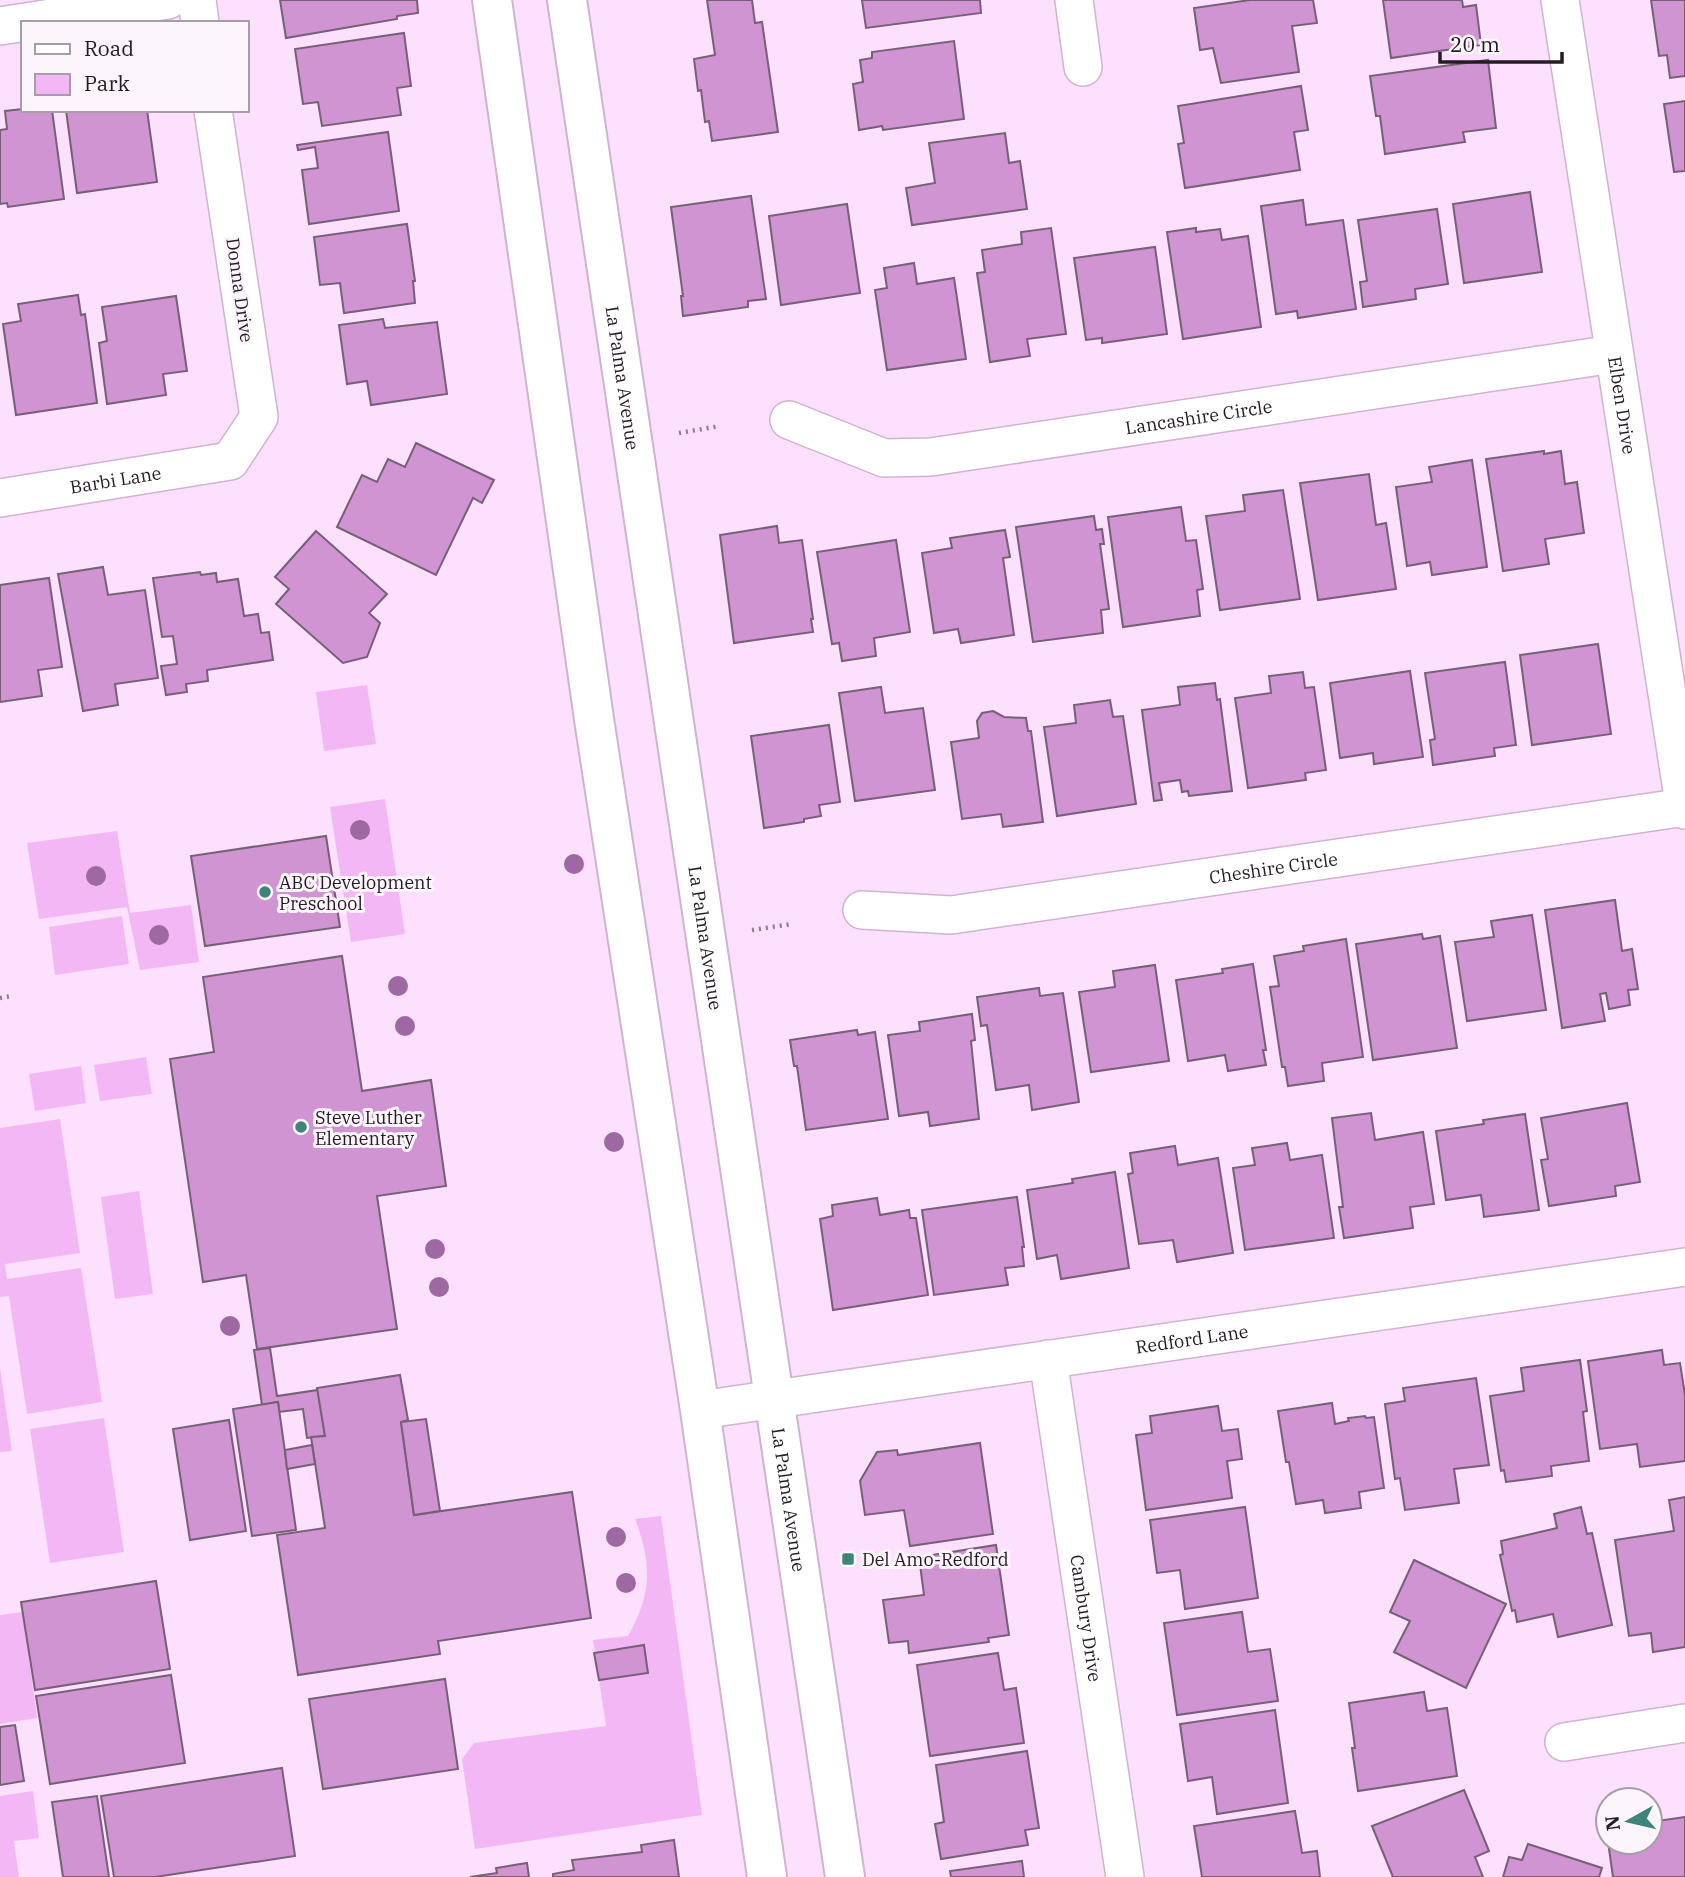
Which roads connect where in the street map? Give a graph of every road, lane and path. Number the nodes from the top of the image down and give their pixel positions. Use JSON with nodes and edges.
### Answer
{"nodes":[{"id":1,"x":168,"y":0,"type":"edge"},
{"id":2,"x":197,"y":0,"type":"edge"},
{"id":3,"x":492,"y":0,"type":"edge"},
{"id":4,"x":567,"y":0,"type":"edge"},
{"id":5,"x":1074,"y":0,"type":"edge"},
{"id":6,"x":1560,"y":0,"type":"edge"},
{"id":7,"x":32,"y":21,"type":"edge"},
{"id":8,"x":200,"y":21,"type":"edge"},
{"id":9,"x":21,"y":23,"type":"edge"},
{"id":10,"x":0,"y":26,"type":"edge"},
{"id":11,"x":1083,"y":67,"type":"dead end"},
{"id":12,"x":213,"y":112,"type":"edge"},
{"id":13,"x":1613,"y":354,"type":"junction"},
{"id":14,"x":789,"y":420,"type":"dead end"},
{"id":15,"x":720,"y":426,"type":"dead end"},
{"id":16,"x":678,"y":433,"type":"dead end"},
{"id":17,"x":230,"y":461,"type":"joint"},
{"id":18,"x":0,"y":498,"type":"edge"},
{"id":19,"x":1685,"y":809,"type":"edge"},
{"id":20,"x":862,"y":910,"type":"dead end"},
{"id":21,"x":792,"y":924,"type":"dead end"},
{"id":22,"x":752,"y":930,"type":"dead end"},
{"id":23,"x":11,"y":996,"type":"dead end"},
{"id":24,"x":0,"y":998,"type":"edge"},
{"id":25,"x":1685,"y":1267,"type":"edge"},
{"id":26,"x":1048,"y":1359,"type":"junction"},
{"id":27,"x":775,"y":1399,"type":"junction"},
{"id":28,"x":700,"y":1410,"type":"junction"},
{"id":29,"x":1685,"y":1723,"type":"edge"},
{"id":30,"x":1564,"y":1742,"type":"dead end"},
{"id":31,"x":767,"y":1877,"type":"edge"},
{"id":32,"x":845,"y":1877,"type":"edge"},
{"id":33,"x":1125,"y":1877,"type":"edge"}],
"edges":[{"from":1,"to":7,"type":"street"},
{"from":2,"to":8,"type":"street"},
{"from":3,"to":28,"type":"main road"},
{"from":4,"to":27,"type":"main road","name":"La Palma Avenue"},
{"from":5,"to":11,"type":"street"},
{"from":6,"to":13,"type":"street","name":"Elben Drive"},
{"from":9,"to":10,"type":"street"},
{"from":12,"to":17,"type":"street","name":"Donna Drive"},
{"from":13,"to":14,"type":"street","name":"Lancashire Circle"},
{"from":13,"to":19,"type":"street","name":"Elben Drive"},
{"from":15,"to":16,"type":"path"},
{"from":17,"to":18,"type":"street","name":"Barbi Lane"},
{"from":19,"to":20,"type":"street","name":"Cheshire Circle"},
{"from":21,"to":22,"type":"path"},
{"from":23,"to":24,"type":"path"},
{"from":25,"to":26,"type":"street","name":"Redford Lane"},
{"from":26,"to":27,"type":"street","name":"Redford Lane"},
{"from":26,"to":33,"type":"street","name":"Cambury Drive"},
{"from":27,"to":28,"type":"street","name":"Redford Lane"},
{"from":27,"to":32,"type":"main road","name":"La Palma Avenue"},
{"from":28,"to":31,"type":"main road"},
{"from":29,"to":30,"type":"street"}]}
